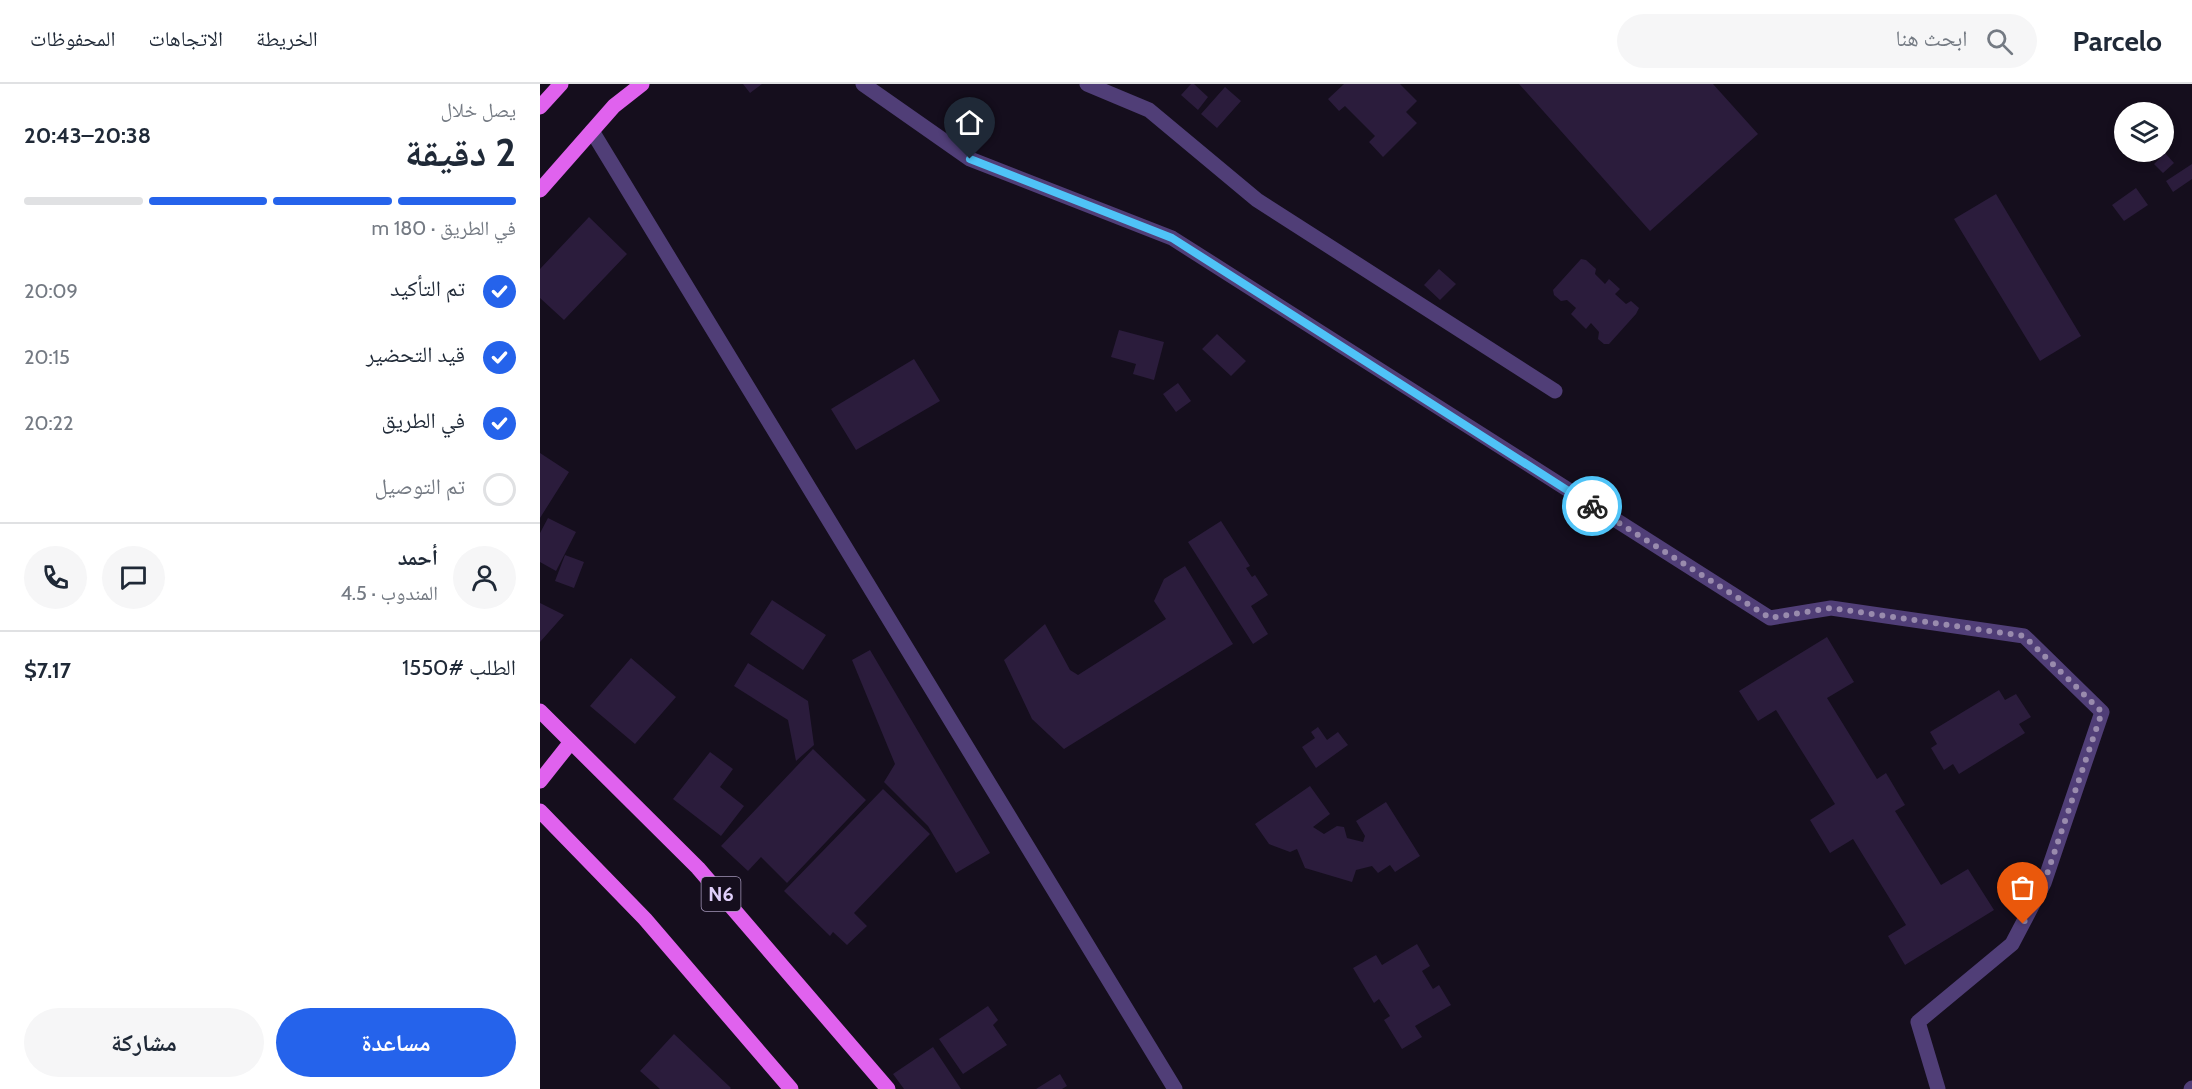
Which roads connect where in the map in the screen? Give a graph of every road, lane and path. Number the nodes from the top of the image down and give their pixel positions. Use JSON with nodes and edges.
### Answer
{"nodes":[{"id":1,"x":561,"y":84,"type":"edge"},
{"id":2,"x":642,"y":84,"type":"edge"},
{"id":3,"x":863,"y":84,"type":"edge"},
{"id":4,"x":1087,"y":84,"type":"edge"},
{"id":5,"x":540,"y":107,"type":"edge"},
{"id":6,"x":592,"y":131,"type":"junction"},
{"id":7,"x":540,"y":190,"type":"edge"},
{"id":8,"x":1555,"y":391,"type":"dead end"},
{"id":9,"x":540,"y":711,"type":"edge"},
{"id":10,"x":571,"y":742,"type":"junction"},
{"id":11,"x":540,"y":781,"type":"edge"},
{"id":12,"x":540,"y":811,"type":"edge"},
{"id":13,"x":791,"y":1089,"type":"edge"},
{"id":14,"x":888,"y":1089,"type":"edge"},
{"id":15,"x":1175,"y":1089,"type":"edge"},
{"id":16,"x":1938,"y":1089,"type":"edge"}],
"edges":[{"from":1,"to":5,"type":"main road"},
{"from":2,"to":6,"type":"main road"},
{"from":3,"to":16,"type":"street"},
{"from":4,"to":8,"type":"street"},
{"from":6,"to":7,"type":"main road"},
{"from":6,"to":15,"type":"street"},
{"from":9,"to":10,"type":"main road","number":"N6"},
{"from":10,"to":11,"type":"main road"},
{"from":10,"to":14,"type":"main road","number":"N6"},
{"from":12,"to":13,"type":"main road"}]}
